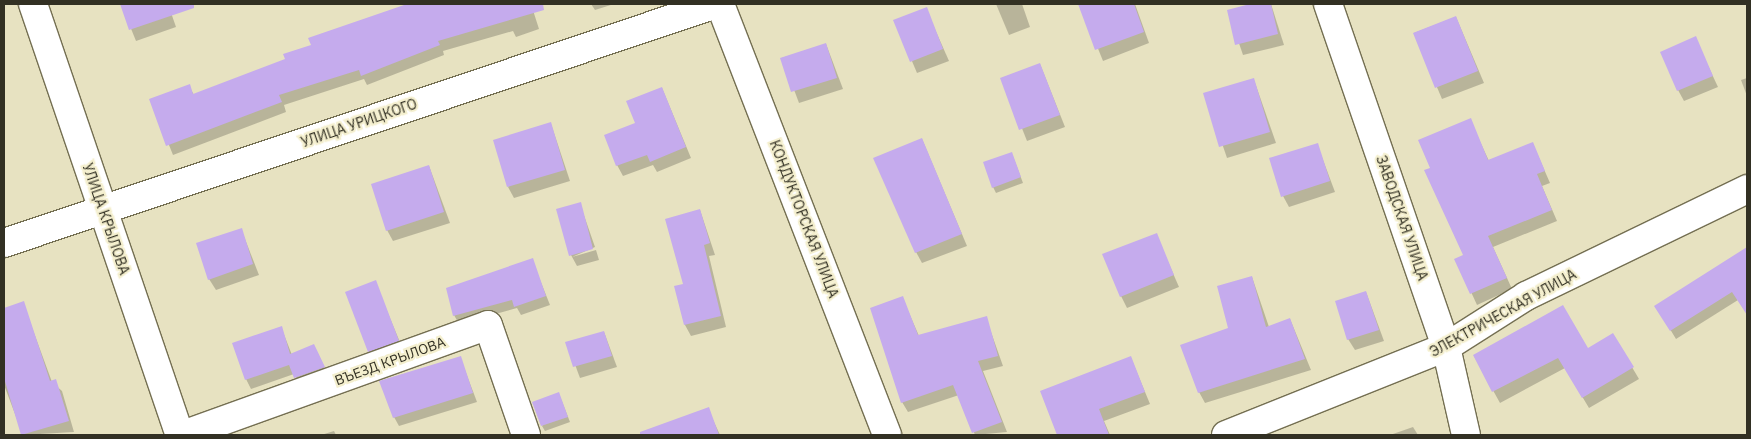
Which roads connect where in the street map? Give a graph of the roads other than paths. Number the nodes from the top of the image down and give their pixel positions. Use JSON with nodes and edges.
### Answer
{"nodes":[{"id":1,"x":33,"y":4,"type":"edge"},
{"id":2,"x":716,"y":4,"type":"edge"},
{"id":3,"x":720,"y":4,"type":"edge"},
{"id":4,"x":1328,"y":4,"type":"edge"},
{"id":5,"x":1747,"y":189,"type":"edge"},
{"id":6,"x":103,"y":209,"type":"junction"},
{"id":7,"x":4,"y":243,"type":"edge"},
{"id":8,"x":1446,"y":347,"type":"junction"},
{"id":9,"x":181,"y":435,"type":"edge"},
{"id":10,"x":526,"y":435,"type":"edge"},
{"id":11,"x":887,"y":435,"type":"edge"},
{"id":12,"x":1226,"y":435,"type":"edge"},
{"id":13,"x":1466,"y":435,"type":"edge"}],
"edges":[{"from":1,"to":6,"type":"street","name":"УЛИЦА КРЫЛОВА"},
{"from":2,"to":6,"type":"street","name":"УЛИЦА УРИЦКОГО"},
{"from":3,"to":11,"type":"street","name":"КОНДУКТОРСКАЯ УЛИЦА"},
{"from":4,"to":8,"type":"street","name":"ЗАВОДСКАЯ УЛИЦА"},
{"from":5,"to":8,"type":"street","name":"ЭЛЕКТРИЧЕСКАЯ УЛИЦА"},
{"from":6,"to":7,"type":"street","name":"УЛИЦА УРИЦКОГО"},
{"from":6,"to":9,"type":"street","name":"УЛИЦА КРЫЛОВА"},
{"from":8,"to":12,"type":"street","name":"ЭЛЕКТРИЧЕСКАЯ УЛИЦА"},
{"from":8,"to":13,"type":"street","name":"ЗАВОДСКАЯ УЛИЦА"},
{"from":9,"to":10,"type":"street","name":"ВЪЕЗД КРЫЛОВА"}]}
